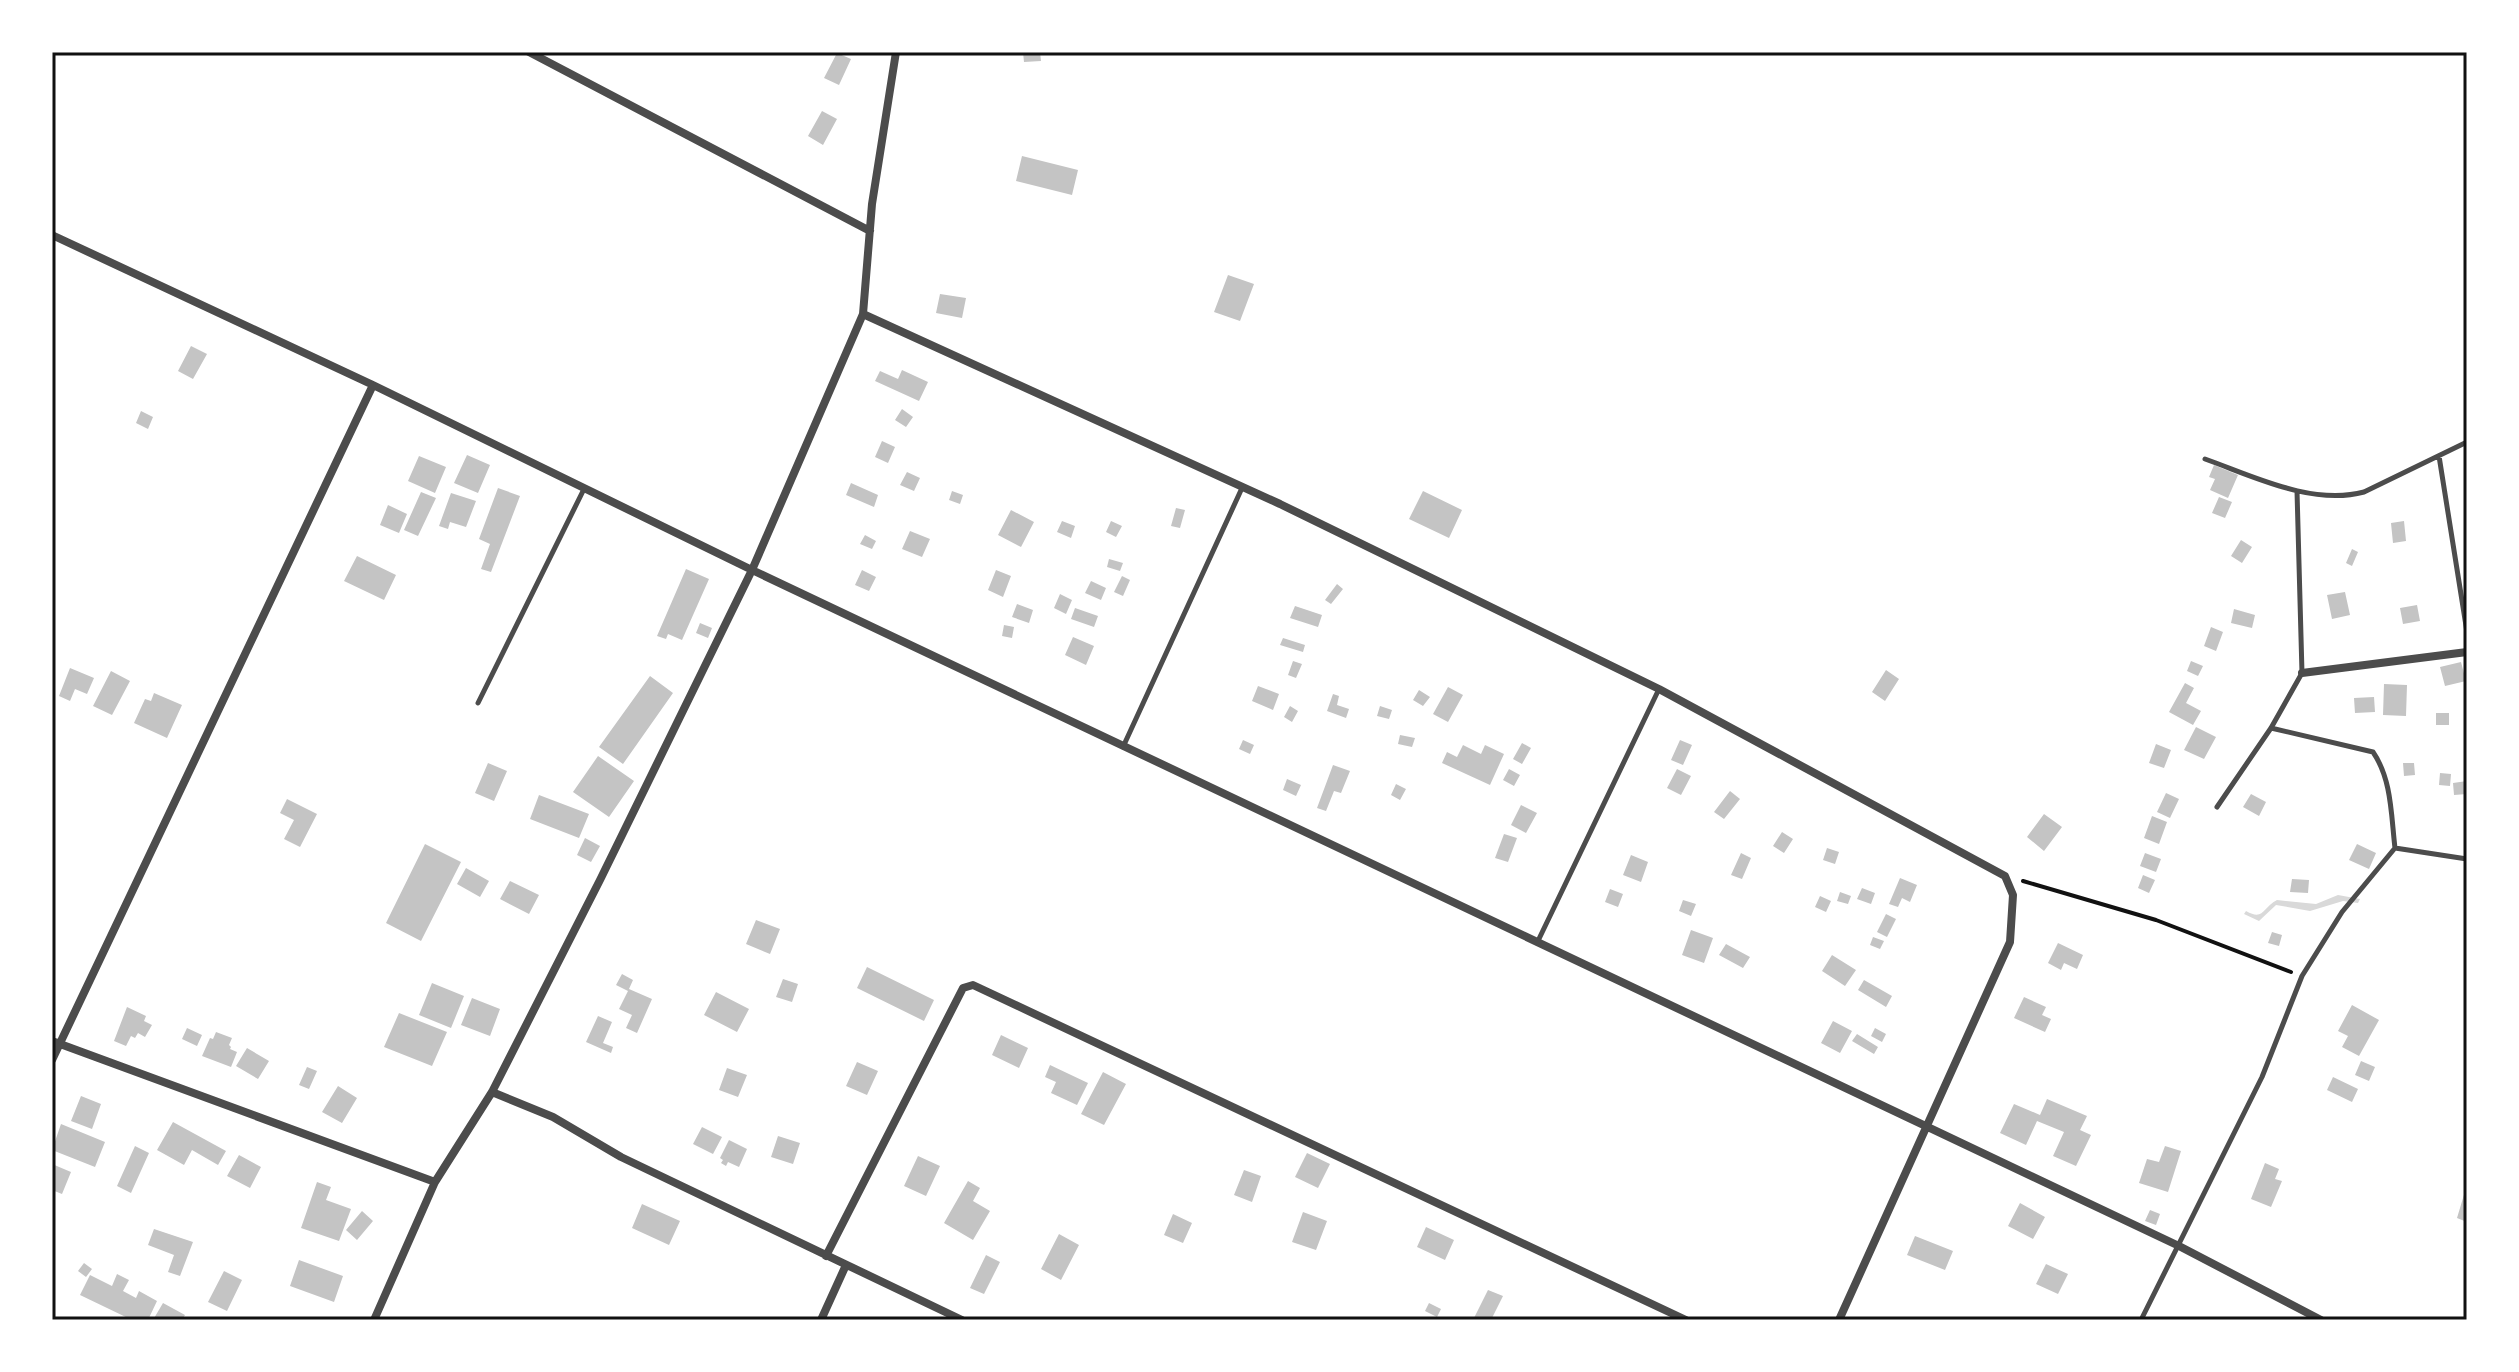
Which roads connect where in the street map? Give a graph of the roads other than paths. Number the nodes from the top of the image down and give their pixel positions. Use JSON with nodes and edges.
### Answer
{"nodes":[{"id":1,"x":529,"y":52,"type":"edge"},
{"id":2,"x":896,"y":52,"type":"edge"},
{"id":3,"x":870,"y":231,"type":"junction"},
{"id":4,"x":52,"y":235,"type":"edge"},
{"id":5,"x":863,"y":314,"type":"junction"},
{"id":6,"x":373,"y":385,"type":"junction"},
{"id":7,"x":2467,"y":442,"type":"edge"},
{"id":8,"x":2439,"y":456,"type":"junction"},
{"id":9,"x":2205,"y":459,"type":"dead end"},
{"id":10,"x":1243,"y":487,"type":"junction"},
{"id":11,"x":584,"y":488,"type":"junction"},
{"id":12,"x":2297,"y":491,"type":"junction"},
{"id":13,"x":752,"y":570,"type":"junction"},
{"id":14,"x":2467,"y":632,"type":"edge"},
{"id":15,"x":2467,"y":652,"type":"edge"},
{"id":16,"x":2302,"y":673,"type":"junction"},
{"id":17,"x":1659,"y":689,"type":"junction"},
{"id":18,"x":478,"y":703,"type":"dead end"},
{"id":19,"x":2271,"y":728,"type":"junction"},
{"id":20,"x":1123,"y":747,"type":"junction"},
{"id":21,"x":2217,"y":807,"type":"dead end"},
{"id":22,"x":2395,"y":848,"type":"junction"},
{"id":23,"x":2467,"y":859,"type":"edge"},
{"id":24,"x":1537,"y":943,"type":"junction"},
{"id":25,"x":56,"y":1043,"type":"edge"},
{"id":26,"x":52,"y":1060,"type":"edge"},
{"id":27,"x":492,"y":1092,"type":"junction"},
{"id":28,"x":1926,"y":1129,"type":"junction"},
{"id":29,"x":435,"y":1182,"type":"junction"},
{"id":30,"x":2179,"y":1246,"type":"junction"},
{"id":31,"x":826,"y":1256,"type":"junction"},
{"id":32,"x":846,"y":1265,"type":"junction"},
{"id":33,"x":374,"y":1320,"type":"edge"},
{"id":34,"x":821,"y":1320,"type":"edge"},
{"id":35,"x":962,"y":1320,"type":"edge"},
{"id":36,"x":1686,"y":1320,"type":"edge"},
{"id":37,"x":1839,"y":1320,"type":"edge"},
{"id":38,"x":2141,"y":1320,"type":"edge"},
{"id":39,"x":2321,"y":1320,"type":"edge"}],
"edges":[{"from":1,"to":3,"type":"street"},
{"from":2,"to":3,"type":"street"},
{"from":3,"to":5,"type":"street"},
{"from":4,"to":6,"type":"street"},
{"from":5,"to":10,"type":"street"},
{"from":5,"to":13,"type":"street"},
{"from":6,"to":11,"type":"street"},
{"from":6,"to":25,"type":"street"},
{"from":7,"to":8,"type":"lane"},
{"from":8,"to":12,"type":"lane"},
{"from":8,"to":14,"type":"lane"},
{"from":9,"to":12,"type":"lane"},
{"from":10,"to":17,"type":"street"},
{"from":10,"to":20,"type":"lane"},
{"from":11,"to":13,"type":"street"},
{"from":11,"to":18,"type":"lane"},
{"from":12,"to":16,"type":"lane"},
{"from":13,"to":20,"type":"street"},
{"from":13,"to":27,"type":"street"},
{"from":15,"to":16,"type":"street"},
{"from":16,"to":19,"type":"lane"},
{"from":17,"to":24,"type":"lane"},
{"from":17,"to":28,"type":"street"},
{"from":19,"to":21,"type":"lane"},
{"from":19,"to":22,"type":"lane"},
{"from":20,"to":24,"type":"street"},
{"from":22,"to":23,"type":"lane"},
{"from":22,"to":30,"type":"lane"},
{"from":24,"to":28,"type":"street"},
{"from":25,"to":26,"type":"street"},
{"from":25,"to":29,"type":"street"},
{"from":27,"to":29,"type":"street"},
{"from":27,"to":31,"type":"street"},
{"from":28,"to":30,"type":"street"},
{"from":28,"to":37,"type":"street"},
{"from":29,"to":33,"type":"street"},
{"from":30,"to":38,"type":"lane"},
{"from":30,"to":39,"type":"street"},
{"from":31,"to":32,"type":"street"},
{"from":31,"to":36,"type":"street"},
{"from":32,"to":34,"type":"street"},
{"from":32,"to":35,"type":"street"}]}
